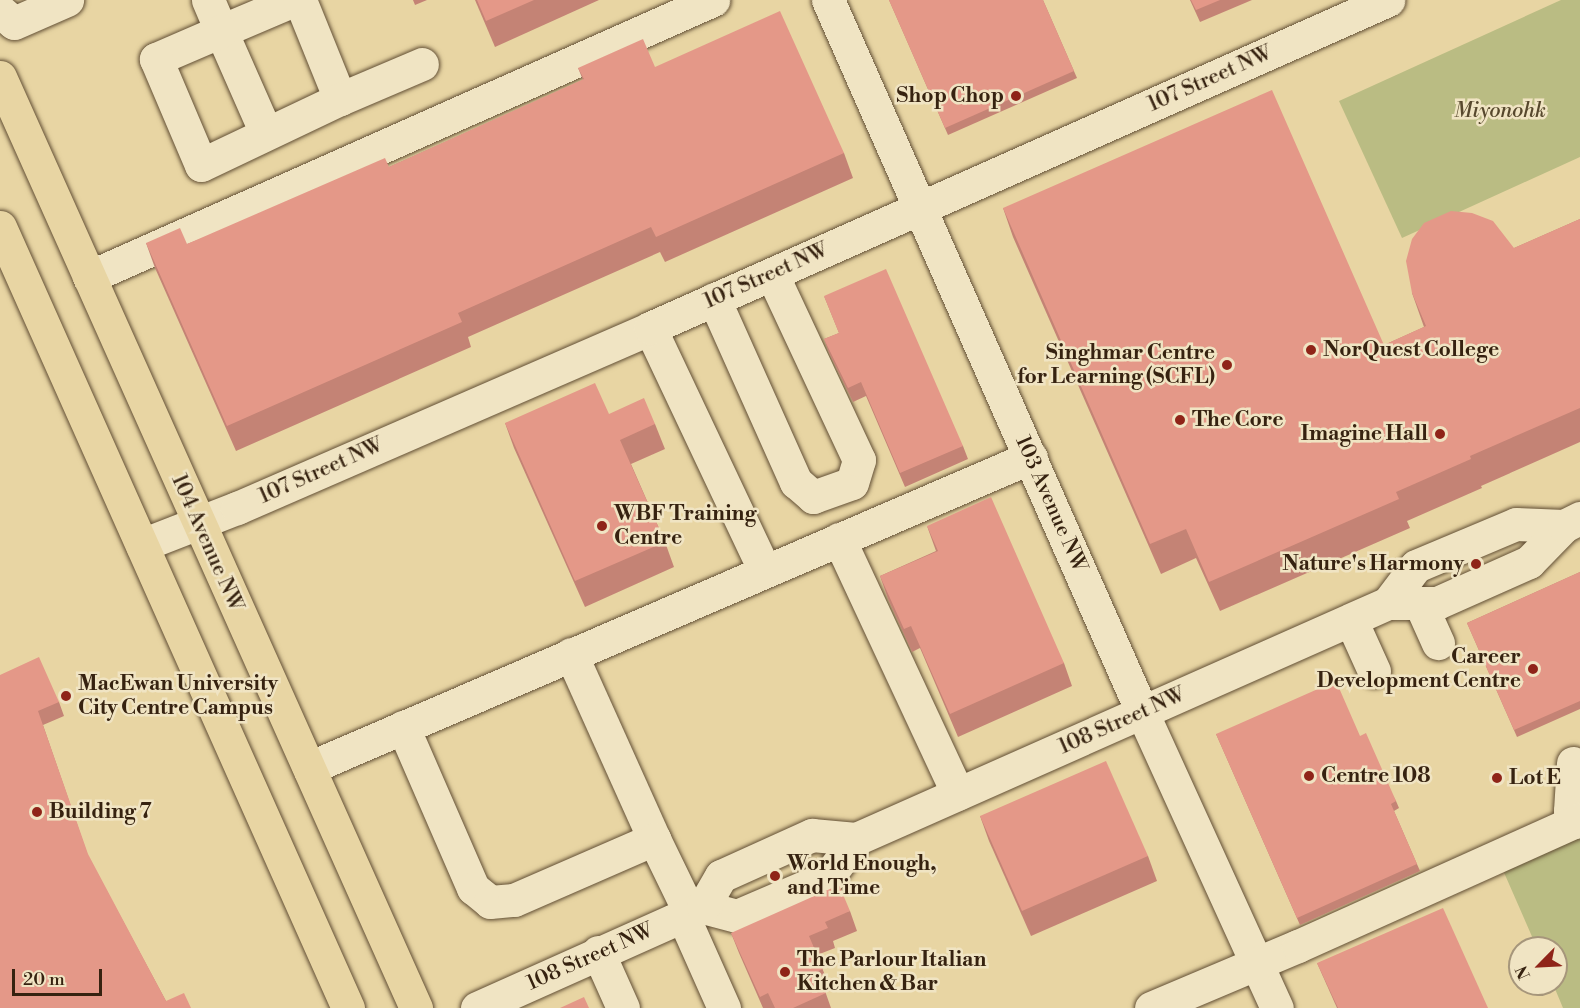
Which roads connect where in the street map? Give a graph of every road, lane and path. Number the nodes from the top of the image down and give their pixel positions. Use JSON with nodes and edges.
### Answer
{"nodes":[{"id":1,"x":67,"y":0,"type":"edge"},
{"id":2,"x":208,"y":0,"type":"edge"},
{"id":3,"x":294,"y":0,"type":"edge"},
{"id":4,"x":300,"y":0,"type":"edge"},
{"id":5,"x":712,"y":0,"type":"edge"},
{"id":6,"x":828,"y":0,"type":"edge"},
{"id":7,"x":1388,"y":0,"type":"edge"},
{"id":8,"x":0,"y":11,"type":"edge"},
{"id":9,"x":221,"y":31,"type":"junction"},
{"id":10,"x":422,"y":64,"type":"dead end"},
{"id":11,"x":0,"y":77,"type":"edge"},
{"id":12,"x":340,"y":99,"type":"junction"},
{"id":13,"x":266,"y":133,"type":"junction"},
{"id":14,"x":920,"y":208,"type":"junction"},
{"id":15,"x":0,"y":227,"type":"edge"},
{"id":16,"x":772,"y":274,"type":"junction"},
{"id":17,"x":89,"y":277,"type":"junction"},
{"id":18,"x":714,"y":299,"type":"junction"},
{"id":19,"x":650,"y":328,"type":"junction"},
{"id":20,"x":1030,"y":457,"type":"junction"},
{"id":21,"x":1572,"y":522,"type":"edge"},
{"id":22,"x":198,"y":523,"type":"junction"},
{"id":23,"x":840,"y":539,"type":"junction"},
{"id":24,"x":142,"y":545,"type":"junction"},
{"id":25,"x":765,"y":571,"type":"junction"},
{"id":26,"x":1388,"y":603,"type":"junction"},
{"id":27,"x":1420,"y":603,"type":"junction"},
{"id":28,"x":1351,"y":620,"type":"junction"},
{"id":29,"x":1438,"y":643,"type":"dead end"},
{"id":30,"x":571,"y":654,"type":"junction"},
{"id":31,"x":1374,"y":671,"type":"dead end"},
{"id":32,"x":1142,"y":712,"type":"junction"},
{"id":33,"x":403,"y":727,"type":"junction"},
{"id":34,"x":1573,"y":763,"type":"dead end"},
{"id":35,"x":309,"y":768,"type":"junction"},
{"id":36,"x":958,"y":794,"type":"junction"},
{"id":37,"x":1577,"y":820,"type":"edge"},
{"id":38,"x":654,"y":839,"type":"junction"},
{"id":39,"x":856,"y":839,"type":"junction"},
{"id":40,"x":692,"y":912,"type":"junction"},
{"id":41,"x":598,"y":952,"type":"junction"},
{"id":42,"x":1258,"y":963,"type":"junction"},
{"id":43,"x":348,"y":1008,"type":"edge"},
{"id":44,"x":416,"y":1008,"type":"edge"},
{"id":45,"x":477,"y":1008,"type":"edge"},
{"id":46,"x":623,"y":1008,"type":"edge"},
{"id":47,"x":724,"y":1008,"type":"edge"},
{"id":48,"x":1151,"y":1008,"type":"edge"},
{"id":49,"x":1277,"y":1008,"type":"edge"}],
"edges":[{"from":1,"to":8,"type":"street"},
{"from":2,"to":9,"type":"street"},
{"from":3,"to":9,"type":"street"},
{"from":4,"to":12,"type":"street"},
{"from":5,"to":17,"type":"street"},
{"from":6,"to":14,"type":"street","name":"103 Avenue NW"},
{"from":7,"to":14,"type":"street","name":"107 Street NW"},
{"from":9,"to":13,"type":"street"},
{"from":9,"to":13,"type":"street"},
{"from":10,"to":12,"type":"street"},
{"from":11,"to":17,"type":"main road","name":"104 Avenue NW"},
{"from":12,"to":13,"type":"street"},
{"from":14,"to":16,"type":"street","name":"107 Street NW"},
{"from":14,"to":20,"type":"street","name":"103 Avenue NW"},
{"from":15,"to":24,"type":"main road"},
{"from":16,"to":18,"type":"street","name":"107 Street NW"},
{"from":16,"to":18,"type":"street"},
{"from":17,"to":22,"type":"main road","name":"104 Avenue NW"},
{"from":18,"to":19,"type":"street","name":"107 Street NW"},
{"from":19,"to":22,"type":"street","name":"107 Street NW"},
{"from":19,"to":25,"type":"street"},
{"from":20,"to":23,"type":"street"},
{"from":20,"to":32,"type":"street","name":"103 Avenue NW"},
{"from":21,"to":26,"type":"street","name":"108 Street NW"},
{"from":21,"to":27,"type":"street","name":"108 Street NW"},
{"from":22,"to":24,"type":"street","name":"107 Street NW"},
{"from":22,"to":35,"type":"main road","name":"104 Avenue NW"},
{"from":23,"to":25,"type":"street"},
{"from":23,"to":36,"type":"street"},
{"from":24,"to":43,"type":"main road"},
{"from":25,"to":30,"type":"street"},
{"from":26,"to":27,"type":"street","name":"108 Street NW"},
{"from":26,"to":28,"type":"street","name":"108 Street NW"},
{"from":27,"to":29,"type":"street"},
{"from":28,"to":31,"type":"street"},
{"from":28,"to":32,"type":"street","name":"108 Street NW"},
{"from":30,"to":33,"type":"street"},
{"from":30,"to":38,"type":"street"},
{"from":32,"to":36,"type":"street","name":"108 Street NW"},
{"from":32,"to":42,"type":"street","name":"103 Avenue NW"},
{"from":33,"to":35,"type":"street"},
{"from":33,"to":38,"type":"street"},
{"from":34,"to":37,"type":"street"},
{"from":35,"to":44,"type":"main road","name":"104 Avenue NW"},
{"from":36,"to":39,"type":"street","name":"108 Street NW"},
{"from":37,"to":42,"type":"street"},
{"from":38,"to":40,"type":"street"},
{"from":39,"to":40,"type":"street","name":"108 Street NW"},
{"from":39,"to":40,"type":"street","name":"108 Street NW"},
{"from":40,"to":41,"type":"street","name":"108 Street NW"},
{"from":40,"to":47,"type":"street"},
{"from":41,"to":45,"type":"street","name":"108 Street NW"},
{"from":41,"to":46,"type":"street"},
{"from":42,"to":48,"type":"street"},
{"from":42,"to":49,"type":"street","name":"103 Avenue NW"}]}
